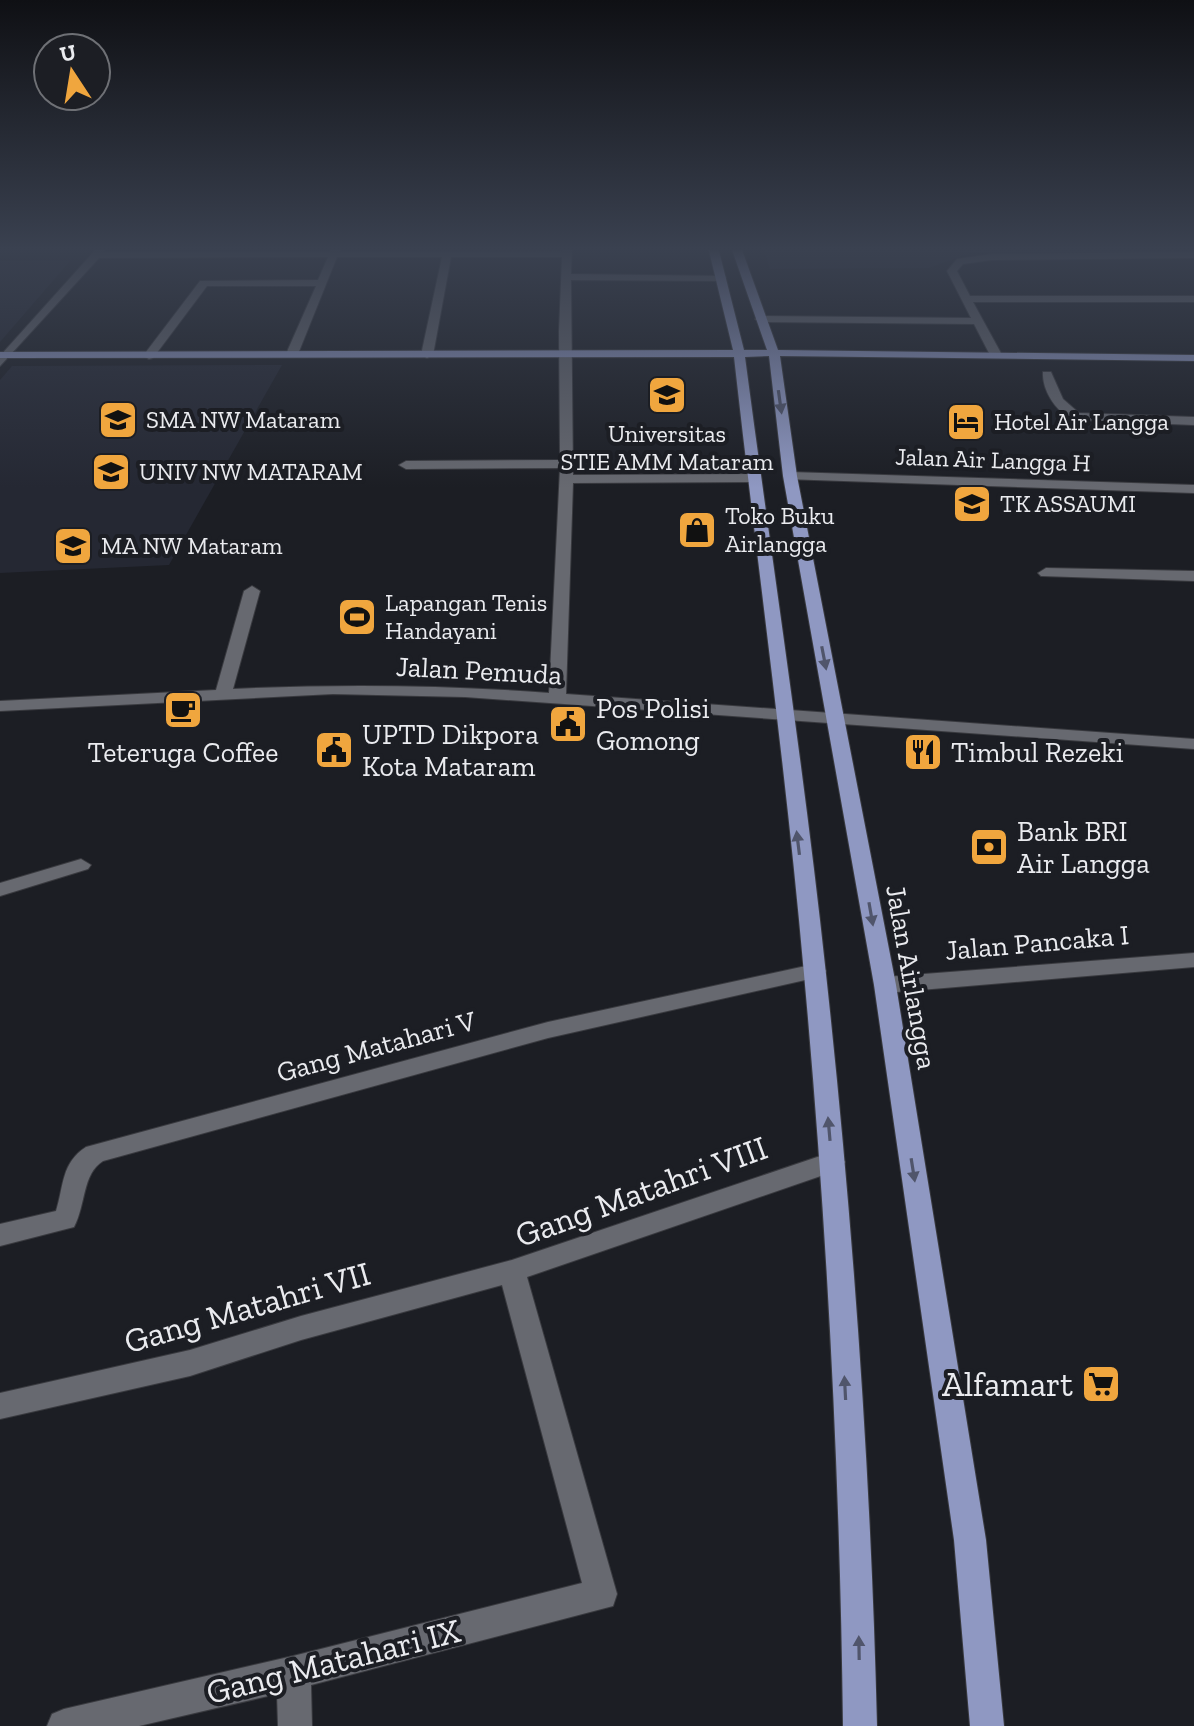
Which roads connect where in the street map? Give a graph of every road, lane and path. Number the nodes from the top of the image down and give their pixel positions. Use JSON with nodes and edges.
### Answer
{"nodes":[{"id":1,"x":30,"y":328,"type":"edge"},
{"id":2,"x":170,"y":328,"type":"edge"},
{"id":3,"x":303,"y":328,"type":"edge"},
{"id":4,"x":432,"y":328,"type":"edge"},
{"id":5,"x":564,"y":328,"type":"edge"},
{"id":6,"x":733,"y":328,"type":"edge"},
{"id":7,"x":764,"y":328,"type":"edge"},
{"id":8,"x":981,"y":328,"type":"edge"},
{"id":9,"x":739,"y":353,"type":"junction"},
{"id":10,"x":774,"y":353,"type":"junction"},
{"id":11,"x":292,"y":354,"type":"junction"},
{"id":12,"x":427,"y":355,"type":"junction"},
{"id":13,"x":996,"y":355,"type":"junction"},
{"id":14,"x":149,"y":356,"type":"junction"},
{"id":15,"x":564,"y":356,"type":"junction"},
{"id":16,"x":2,"y":358,"type":"edge"},
{"id":17,"x":1194,"y":358,"type":"edge"},
{"id":18,"x":1047,"y":374,"type":"dead end"},
{"id":19,"x":1194,"y":421,"type":"edge"},
{"id":20,"x":406,"y":465,"type":"dead end"},
{"id":21,"x":565,"y":472,"type":"junction"},
{"id":22,"x":790,"y":476,"type":"junction"},
{"id":23,"x":752,"y":478,"type":"junction"},
{"id":24,"x":1194,"y":489,"type":"edge"},
{"id":25,"x":1046,"y":573,"type":"dead end"},
{"id":26,"x":1194,"y":576,"type":"edge"},
{"id":27,"x":252,"y":591,"type":"dead end"},
{"id":28,"x":224,"y":692,"type":"junction"},
{"id":29,"x":557,"y":700,"type":"junction"},
{"id":30,"x":0,"y":706,"type":"edge"},
{"id":31,"x":782,"y":715,"type":"junction"},
{"id":32,"x":835,"y":718,"type":"junction"},
{"id":33,"x":1194,"y":744,"type":"edge"},
{"id":34,"x":81,"y":865,"type":"dead end"},
{"id":35,"x":0,"y":890,"type":"edge"},
{"id":36,"x":1194,"y":960,"type":"edge"},
{"id":37,"x":815,"y":971,"type":"junction"},
{"id":38,"x":885,"y":985,"type":"junction"},
{"id":39,"x":832,"y":1162,"type":"junction"},
{"id":40,"x":0,"y":1235,"type":"edge"},
{"id":41,"x":512,"y":1271,"type":"junction"},
{"id":42,"x":0,"y":1406,"type":"edge"},
{"id":43,"x":601,"y":1594,"type":"joint"},
{"id":44,"x":293,"y":1673,"type":"junction"},
{"id":45,"x":64,"y":1726,"type":"edge"},
{"id":46,"x":295,"y":1726,"type":"edge"},
{"id":47,"x":860,"y":1726,"type":"edge"},
{"id":48,"x":987,"y":1726,"type":"edge"}],
"edges":[{"from":1,"to":16,"type":"street"},
{"from":2,"to":14,"type":"street"},
{"from":3,"to":11,"type":"street"},
{"from":4,"to":12,"type":"street"},
{"from":5,"to":15,"type":"street"},
{"from":6,"to":9,"type":"main road"},
{"from":7,"to":10,"type":"main road","name":"Jalan Airlangga"},
{"from":8,"to":13,"type":"street"},
{"from":9,"to":10,"type":"main road"},
{"from":9,"to":15,"type":"main road"},
{"from":9,"to":23,"type":"main road"},
{"from":10,"to":13,"type":"main road"},
{"from":10,"to":22,"type":"main road","name":"Jalan Airlangga","one_way":true},
{"from":11,"to":12,"type":"main road"},
{"from":11,"to":14,"type":"main road"},
{"from":12,"to":15,"type":"main road"},
{"from":13,"to":17,"type":"main road"},
{"from":14,"to":16,"type":"main road"},
{"from":15,"to":21,"type":"street"},
{"from":18,"to":19,"type":"street"},
{"from":20,"to":21,"type":"street"},
{"from":21,"to":23,"type":"street"},
{"from":21,"to":29,"type":"street"},
{"from":22,"to":24,"type":"street","name":"Jalan Air Langga H"},
{"from":22,"to":32,"type":"main road","name":"Jalan Airlangga","one_way":true},
{"from":23,"to":31,"type":"main road"},
{"from":25,"to":26,"type":"street"},
{"from":27,"to":28,"type":"street"},
{"from":28,"to":29,"type":"street","name":"Jalan Pemuda"},
{"from":28,"to":30,"type":"street","name":"Jalan Pemuda"},
{"from":29,"to":31,"type":"street","name":"Jalan Pemuda"},
{"from":31,"to":32,"type":"street","name":"Jalan Pemuda"},
{"from":37,"to":31,"type":"main road","one_way":true},
{"from":32,"to":33,"type":"street","name":"Jalan Pemuda"},
{"from":32,"to":38,"type":"main road","name":"Jalan Airlangga","one_way":true},
{"from":34,"to":35,"type":"street"},
{"from":36,"to":38,"type":"street","name":"Jalan Pancaka I"},
{"from":39,"to":37,"type":"main road","one_way":true},
{"from":37,"to":40,"type":"street","name":"Gang Matahari V"},
{"from":38,"to":48,"type":"main road","name":"Jalan Airlangga","one_way":true},
{"from":39,"to":41,"type":"street","name":"Gang Matahri VIII"},
{"from":47,"to":39,"type":"main road","one_way":true},
{"from":41,"to":42,"type":"street","name":"Gang Matahri VII"},
{"from":41,"to":43,"type":"street","name":"Gang Matahri VIII"},
{"from":43,"to":44,"type":"street","name":"Gang Matahari IX"},
{"from":44,"to":45,"type":"street","name":"Gang Matahari IX"},
{"from":44,"to":46,"type":"street"}]}
